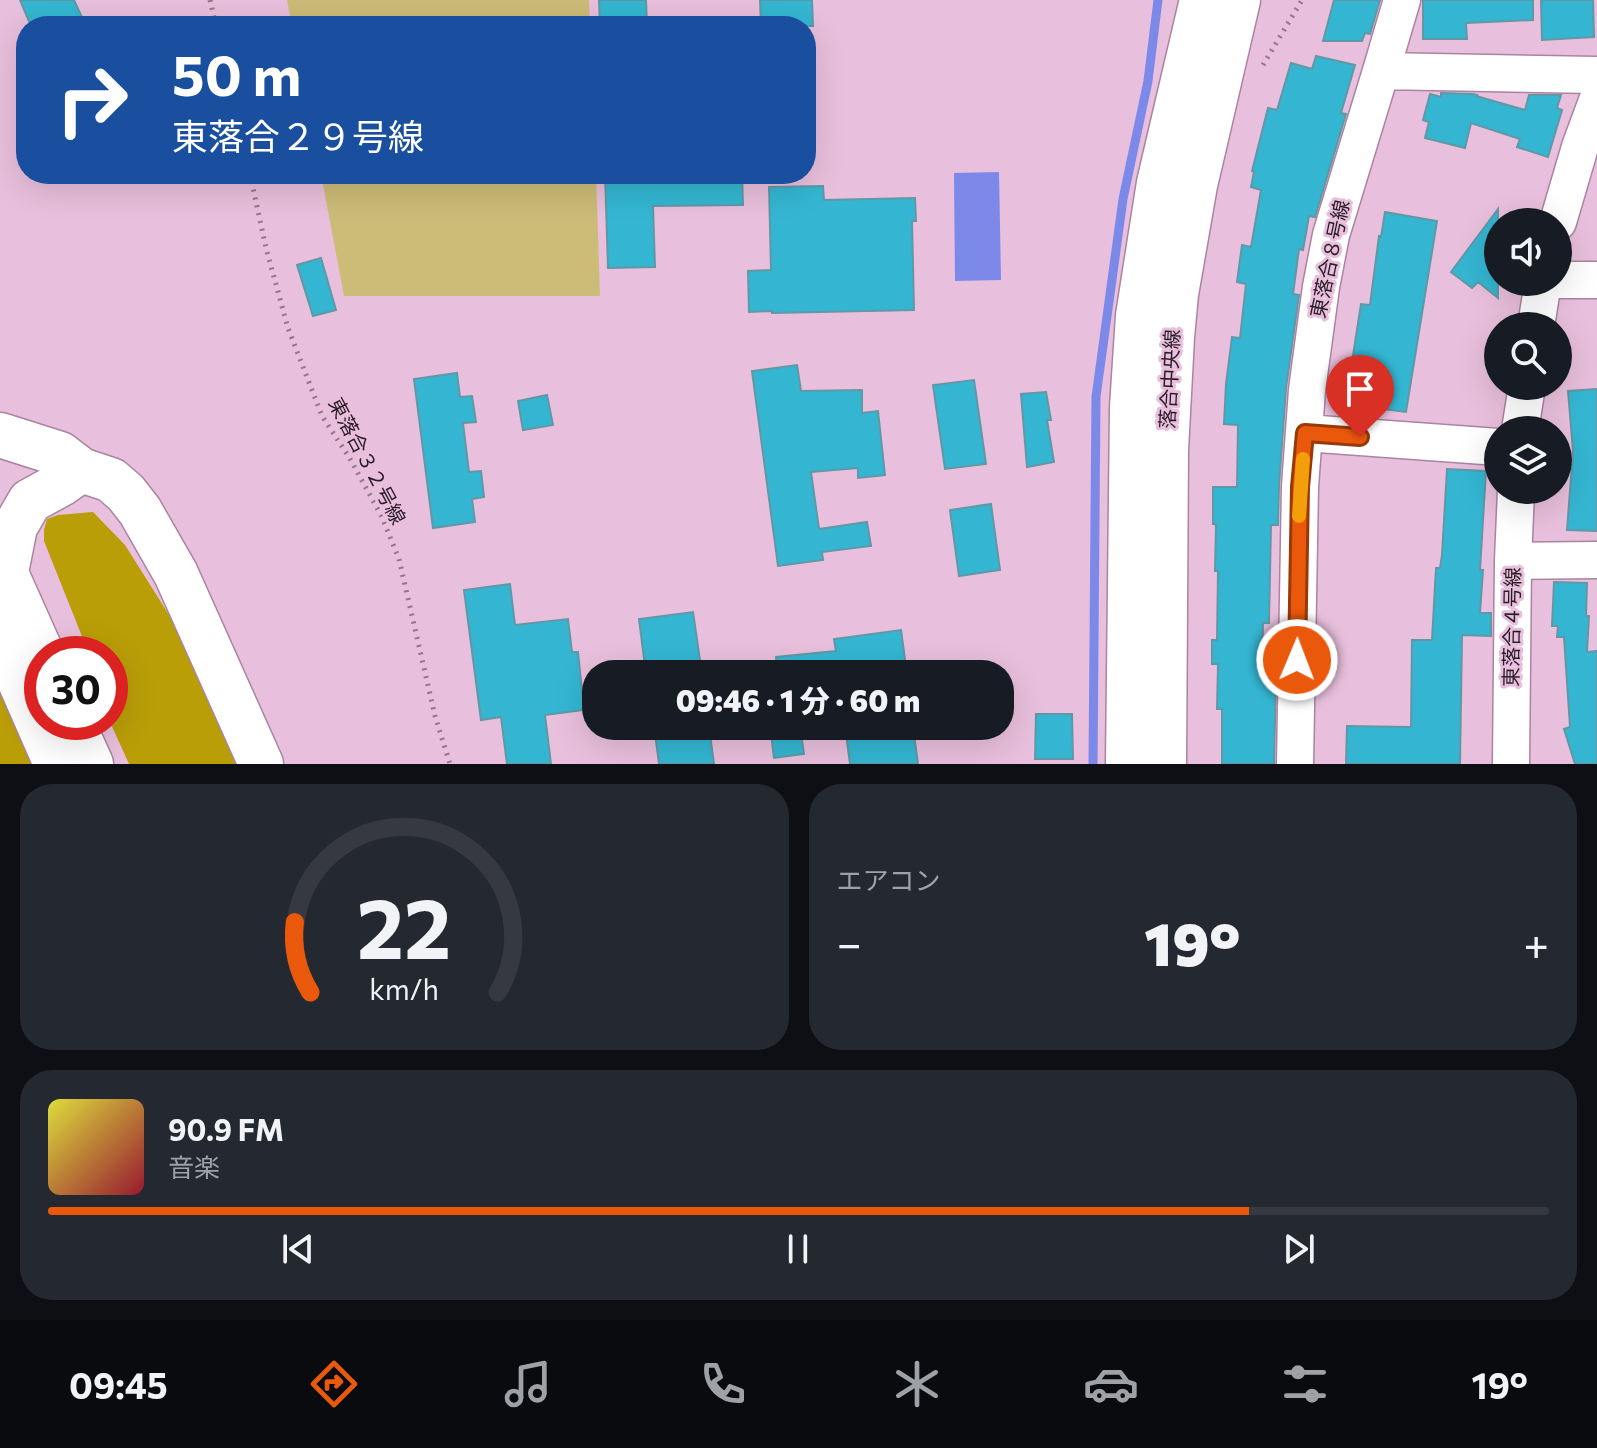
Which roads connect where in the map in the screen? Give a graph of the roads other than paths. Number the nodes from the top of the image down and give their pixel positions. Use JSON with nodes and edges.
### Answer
{"nodes":[{"id":1,"x":1202,"y":0,"type":"edge"},
{"id":2,"x":1238,"y":0,"type":"edge"},
{"id":3,"x":1402,"y":0,"type":"edge"},
{"id":4,"x":1381,"y":71,"type":"junction"},
{"id":5,"x":1597,"y":75,"type":"edge"},
{"id":6,"x":1597,"y":101,"type":"edge"},
{"id":7,"x":1562,"y":208,"type":"edge"},
{"id":8,"x":1572,"y":280,"type":"edge"},
{"id":9,"x":1597,"y":280,"type":"edge"},
{"id":10,"x":1305,"y":433,"type":"junction"},
{"id":11,"x":0,"y":435,"type":"edge"},
{"id":12,"x":1484,"y":446,"type":"edge"},
{"id":13,"x":81,"y":470,"type":"junction"},
{"id":14,"x":1515,"y":504,"type":"edge"},
{"id":15,"x":1597,"y":560,"type":"edge"},
{"id":16,"x":1513,"y":561,"type":"junction"},
{"id":17,"x":3,"y":566,"type":"edge"},
{"id":18,"x":0,"y":636,"type":"edge"},
{"id":19,"x":34,"y":636,"type":"edge"},
{"id":20,"x":80,"y":740,"type":"edge"},
{"id":21,"x":56,"y":764,"type":"edge"},
{"id":22,"x":91,"y":764,"type":"edge"},
{"id":23,"x":261,"y":764,"type":"edge"},
{"id":24,"x":1128,"y":764,"type":"edge"},
{"id":25,"x":1164,"y":764,"type":"edge"},
{"id":26,"x":1295,"y":764,"type":"edge"},
{"id":27,"x":1511,"y":764,"type":"edge"}],
"edges":[{"from":1,"to":24,"type":"street","name":"落合中央線"},
{"from":2,"to":25,"type":"street","name":"落合中央線"},
{"from":3,"to":4,"type":"street","name":"東落合８号線"},
{"from":4,"to":5,"type":"street"},
{"from":4,"to":10,"type":"street","name":"東落合８号線"},
{"from":6,"to":7,"type":"street"},
{"from":8,"to":9,"type":"street"},
{"from":10,"to":12,"type":"street"},
{"from":10,"to":26,"type":"street","name":"東落合８号線"},
{"from":11,"to":13,"type":"street"},
{"from":13,"to":17,"type":"street"},
{"from":13,"to":23,"type":"street"},
{"from":14,"to":16,"type":"street","name":"東落合４号線"},
{"from":15,"to":16,"type":"street"},
{"from":16,"to":27,"type":"street","name":"東落合４号線"},
{"from":17,"to":19,"type":"street"},
{"from":18,"to":21,"type":"street"},
{"from":20,"to":22,"type":"street"}]}
